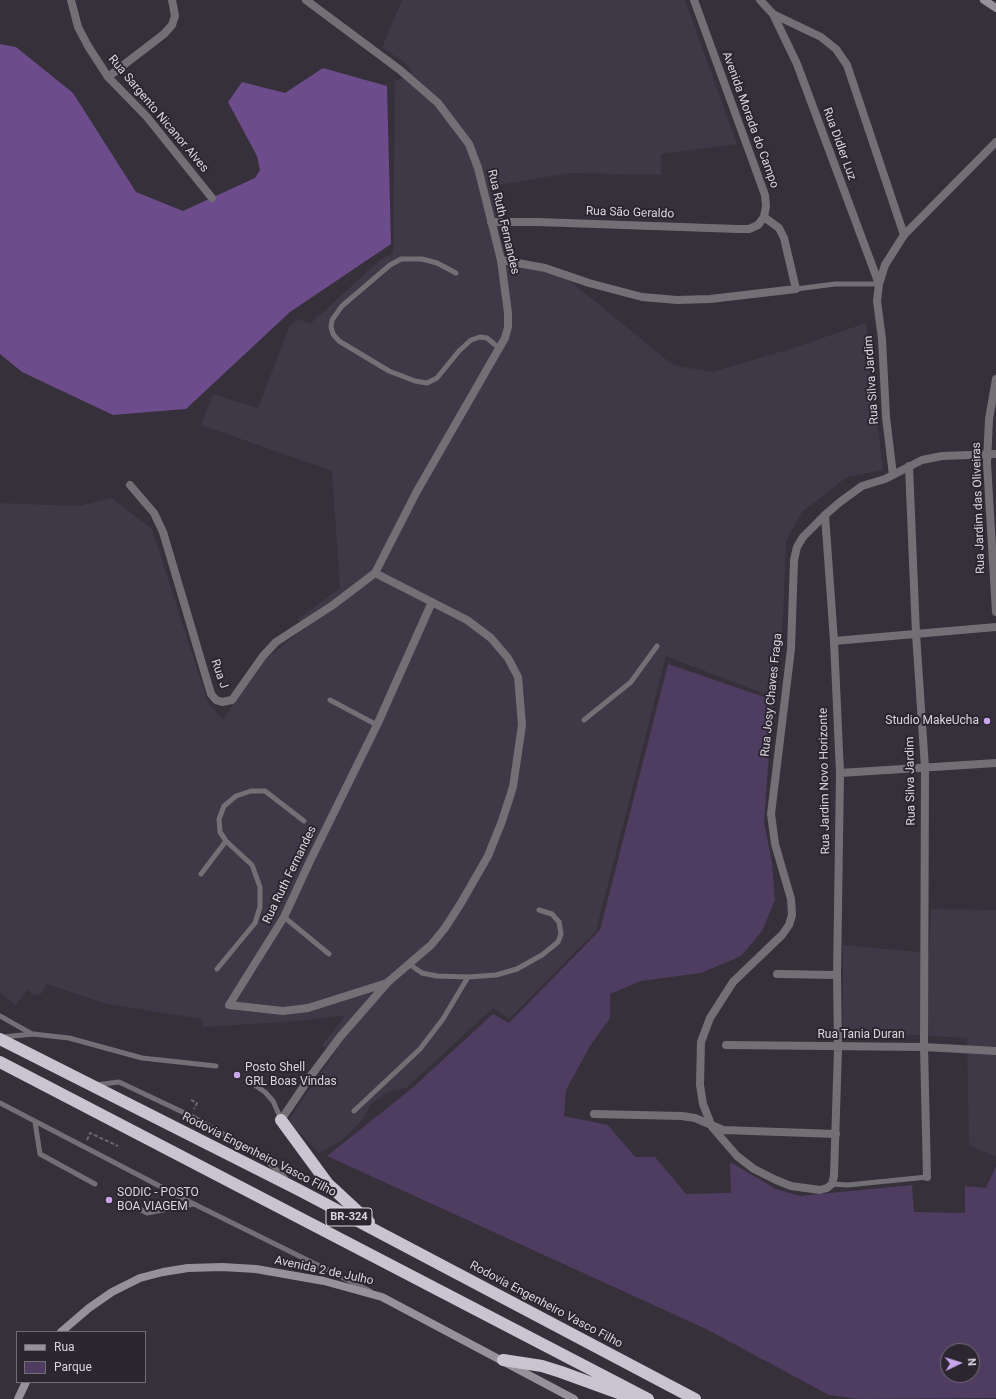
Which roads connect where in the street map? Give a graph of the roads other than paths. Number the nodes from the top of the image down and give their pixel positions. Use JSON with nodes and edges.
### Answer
{"nodes":[{"id":1,"x":71,"y":0,"type":"edge"},
{"id":2,"x":172,"y":0,"type":"edge"},
{"id":3,"x":306,"y":0,"type":"edge"},
{"id":4,"x":694,"y":0,"type":"edge"},
{"id":5,"x":760,"y":0,"type":"edge"},
{"id":6,"x":984,"y":0,"type":"edge"},
{"id":7,"x":996,"y":8,"type":"edge"},
{"id":8,"x":773,"y":14,"type":"junction"},
{"id":9,"x":108,"y":77,"type":"junction"},
{"id":10,"x":996,"y":142,"type":"edge"},
{"id":11,"x":212,"y":198,"type":"dead end"},
{"id":12,"x":764,"y":217,"type":"junction"},
{"id":13,"x":491,"y":222,"type":"junction"},
{"id":14,"x":904,"y":235,"type":"junction"},
{"id":15,"x":501,"y":260,"type":"junction"},
{"id":16,"x":456,"y":273,"type":"dead end"},
{"id":17,"x":879,"y":284,"type":"junction"},
{"id":18,"x":796,"y":289,"type":"junction"},
{"id":19,"x":499,"y":348,"type":"junction"},
{"id":20,"x":996,"y":379,"type":"edge"},
{"id":21,"x":987,"y":453,"type":"junction"},
{"id":22,"x":996,"y":454,"type":"edge"},
{"id":23,"x":909,"y":466,"type":"junction"},
{"id":24,"x":893,"y":475,"type":"junction"},
{"id":25,"x":130,"y":485,"type":"dead end"},
{"id":26,"x":825,"y":515,"type":"junction"},
{"id":27,"x":994,"y":548,"type":"edge"},
{"id":28,"x":375,"y":572,"type":"junction"},
{"id":29,"x":432,"y":602,"type":"junction"},
{"id":30,"x":996,"y":612,"type":"edge"},
{"id":31,"x":996,"y":627,"type":"edge"},
{"id":32,"x":916,"y":634,"type":"junction"},
{"id":33,"x":834,"y":641,"type":"junction"},
{"id":34,"x":657,"y":646,"type":"dead end"},
{"id":35,"x":330,"y":700,"type":"dead end"},
{"id":36,"x":584,"y":720,"type":"dead end"},
{"id":37,"x":377,"y":725,"type":"junction"},
{"id":38,"x":996,"y":763,"type":"edge"},
{"id":39,"x":924,"y":768,"type":"junction"},
{"id":40,"x":840,"y":773,"type":"junction"},
{"id":41,"x":304,"y":821,"type":"dead end"},
{"id":42,"x":226,"y":841,"type":"junction"},
{"id":43,"x":201,"y":874,"type":"dead end"},
{"id":44,"x":540,"y":910,"type":"dead end"},
{"id":45,"x":284,"y":918,"type":"junction"},
{"id":46,"x":329,"y":954,"type":"dead end"},
{"id":47,"x":409,"y":964,"type":"junction"},
{"id":48,"x":217,"y":970,"type":"dead end"},
{"id":49,"x":777,"y":974,"type":"dead end"},
{"id":50,"x":837,"y":975,"type":"junction"},
{"id":51,"x":468,"y":977,"type":"junction"},
{"id":52,"x":388,"y":982,"type":"junction"},
{"id":53,"x":0,"y":1016,"type":"edge"},
{"id":54,"x":33,"y":1034,"type":"junction"},
{"id":55,"x":0,"y":1038,"type":"edge"},
{"id":56,"x":726,"y":1046,"type":"dead end"},
{"id":57,"x":924,"y":1047,"type":"junction"},
{"id":58,"x":838,"y":1048,"type":"junction"},
{"id":59,"x":996,"y":1051,"type":"edge"},
{"id":60,"x":0,"y":1062,"type":"edge"},
{"id":61,"x":216,"y":1066,"type":"dead end"},
{"id":62,"x":90,"y":1085,"type":"junction"},
{"id":63,"x":256,"y":1086,"type":"dead end"},
{"id":64,"x":0,"y":1103,"type":"edge"},
{"id":65,"x":354,"y":1111,"type":"dead end"},
{"id":66,"x":594,"y":1114,"type":"dead end"},
{"id":67,"x":281,"y":1120,"type":"junction"},
{"id":68,"x":35,"y":1122,"type":"junction"},
{"id":69,"x":712,"y":1127,"type":"junction"},
{"id":70,"x":836,"y":1134,"type":"junction"},
{"id":71,"x":927,"y":1177,"type":"joint"},
{"id":72,"x":95,"y":1184,"type":"dead end"},
{"id":73,"x":832,"y":1184,"type":"junction"},
{"id":74,"x":299,"y":1190,"type":"junction"},
{"id":75,"x":130,"y":1204,"type":"dead end"},
{"id":76,"x":194,"y":1204,"type":"junction"},
{"id":77,"x":403,"y":1245,"type":"junction"},
{"id":78,"x":382,"y":1296,"type":"junction"},
{"id":79,"x":62,"y":1331,"type":"edge"},
{"id":80,"x":503,"y":1360,"type":"junction"},
{"id":81,"x":26,"y":1383,"type":"edge"},
{"id":82,"x":19,"y":1396,"type":"edge"},
{"id":83,"x":574,"y":1399,"type":"edge"},
{"id":84,"x":635,"y":1399,"type":"edge"},
{"id":85,"x":648,"y":1399,"type":"edge"},
{"id":86,"x":695,"y":1399,"type":"edge"}],
"edges":[{"from":1,"to":9,"type":"street","name":"Rua Sargento Nicanor Alves"},
{"from":2,"to":9,"type":"street"},
{"from":3,"to":13,"type":"street","name":"Rua Ruth Fernandes"},
{"from":4,"to":12,"type":"street","name":"Avenida Morada do Campo"},
{"from":5,"to":8,"type":"street","name":"Rua Didler Luz"},
{"from":6,"to":7,"type":"main road"},
{"from":8,"to":14,"type":"street","name":"Rua Didler Luz"},
{"from":8,"to":17,"type":"street","name":"Rua Didler Luz"},
{"from":9,"to":11,"type":"street","name":"Rua Sargento Nicanor Alves"},
{"from":10,"to":14,"type":"street"},
{"from":12,"to":13,"type":"street","name":"Rua São Geraldo"},
{"from":12,"to":18,"type":"street"},
{"from":13,"to":15,"type":"street","name":"Rua Ruth Fernandes"},
{"from":14,"to":17,"type":"street"},
{"from":15,"to":18,"type":"street"},
{"from":15,"to":19,"type":"street","name":"Rua Ruth Fernandes"},
{"from":16,"to":19,"type":"lane"},
{"from":17,"to":18,"type":"lane"},
{"from":17,"to":24,"type":"street","name":"Rua Silva Jardim"},
{"from":19,"to":28,"type":"street","name":"Rua Ruth Fernandes"},
{"from":20,"to":21,"type":"street","name":"Rua Jardim das Oliveiras"},
{"from":21,"to":22,"type":"street","name":"Rua Josy Chaves Fraga"},
{"from":21,"to":23,"type":"street","name":"Rua Josy Chaves Fraga"},
{"from":21,"to":27,"type":"street","name":"Rua Jardim das Oliveiras"},
{"from":23,"to":24,"type":"street","name":"Rua Josy Chaves Fraga"},
{"from":23,"to":32,"type":"street","name":"Rua Silva Jardim"},
{"from":24,"to":26,"type":"street","name":"Rua Josy Chaves Fraga"},
{"from":25,"to":28,"type":"street","name":"Rua J"},
{"from":26,"to":33,"type":"street","name":"Rua Jardim Novo Horizonte"},
{"from":26,"to":69,"type":"street","name":"Rua Josy Chaves Fraga"},
{"from":27,"to":30,"type":"street","name":"Rua Jardim das Oliveiras"},
{"from":28,"to":29,"type":"street","name":"Rua Ruth Fernandes"},
{"from":29,"to":37,"type":"street","name":"Rua Ruth Fernandes"},
{"from":29,"to":47,"type":"street","name":"Rua Ruth Fernandes"},
{"from":31,"to":32,"type":"street"},
{"from":32,"to":33,"type":"street"},
{"from":32,"to":39,"type":"street","name":"Rua Silva Jardim"},
{"from":33,"to":40,"type":"street","name":"Rua Jardim Novo Horizonte"},
{"from":34,"to":36,"type":"lane"},
{"from":35,"to":37,"type":"lane"},
{"from":37,"to":45,"type":"street","name":"Rua Ruth Fernandes"},
{"from":38,"to":39,"type":"street"},
{"from":39,"to":40,"type":"street"},
{"from":39,"to":57,"type":"street","name":"Rua Silva Jardim"},
{"from":40,"to":50,"type":"street","name":"Rua Jardim Novo Horizonte"},
{"from":41,"to":42,"type":"lane"},
{"from":42,"to":43,"type":"lane"},
{"from":42,"to":48,"type":"lane"},
{"from":44,"to":51,"type":"lane"},
{"from":45,"to":46,"type":"lane"},
{"from":45,"to":52,"type":"street","name":"Rua Ruth Fernandes"},
{"from":47,"to":51,"type":"lane"},
{"from":47,"to":52,"type":"street","name":"Rua Ruth Fernandes"},
{"from":49,"to":50,"type":"street"},
{"from":50,"to":58,"type":"street","name":"Rua Jardim Novo Horizonte"},
{"from":51,"to":65,"type":"lane"},
{"from":52,"to":67,"type":"street","name":"Rua Ruth Fernandes"},
{"from":53,"to":54,"type":"lane"},
{"from":54,"to":55,"type":"lane"},
{"from":54,"to":61,"type":"lane"},
{"from":55,"to":62,"type":"highway","name":"Rodovia Engenheiro Vasco Filho","number":"BR-324"},
{"from":56,"to":58,"type":"street","name":"Rua Tania Duran"},
{"from":57,"to":58,"type":"street","name":"Rua Tania Duran"},
{"from":57,"to":59,"type":"street","name":"Rua Tania Duran"},
{"from":57,"to":71,"type":"street","name":"Rua Silva Jardim"},
{"from":58,"to":70,"type":"street","name":"Rua Jardim Novo Horizonte"},
{"from":60,"to":85,"type":"highway","number":"BR-324"},
{"from":62,"to":74,"type":"highway","name":"Rodovia Engenheiro Vasco Filho","number":"BR-324"},
{"from":62,"to":74,"type":"lane"},
{"from":63,"to":67,"type":"lane"},
{"from":64,"to":68,"type":"lane"},
{"from":66,"to":69,"type":"street"},
{"from":67,"to":77,"type":"highway"},
{"from":68,"to":72,"type":"lane"},
{"from":68,"to":76,"type":"lane"},
{"from":69,"to":70,"type":"street"},
{"from":69,"to":73,"type":"street"},
{"from":70,"to":73,"type":"street","name":"Rua Jardim Novo Horizonte"},
{"from":71,"to":73,"type":"lane"},
{"from":74,"to":77,"type":"highway","name":"Rodovia Engenheiro Vasco Filho","number":"BR-324"},
{"from":75,"to":76,"type":"lane"},
{"from":76,"to":78,"type":"lane"},
{"from":77,"to":86,"type":"highway","name":"Rodovia Engenheiro Vasco Filho","number":"BR-324"},
{"from":78,"to":79,"type":"main road","name":"Avenida 2 de Julho"},
{"from":78,"to":80,"type":"main road","name":"Avenida 2 de Julho"},
{"from":80,"to":83,"type":"main road","name":"Avenida 2 de Julho"},
{"from":80,"to":84,"type":"highway"},
{"from":81,"to":82,"type":"main road"}]}
